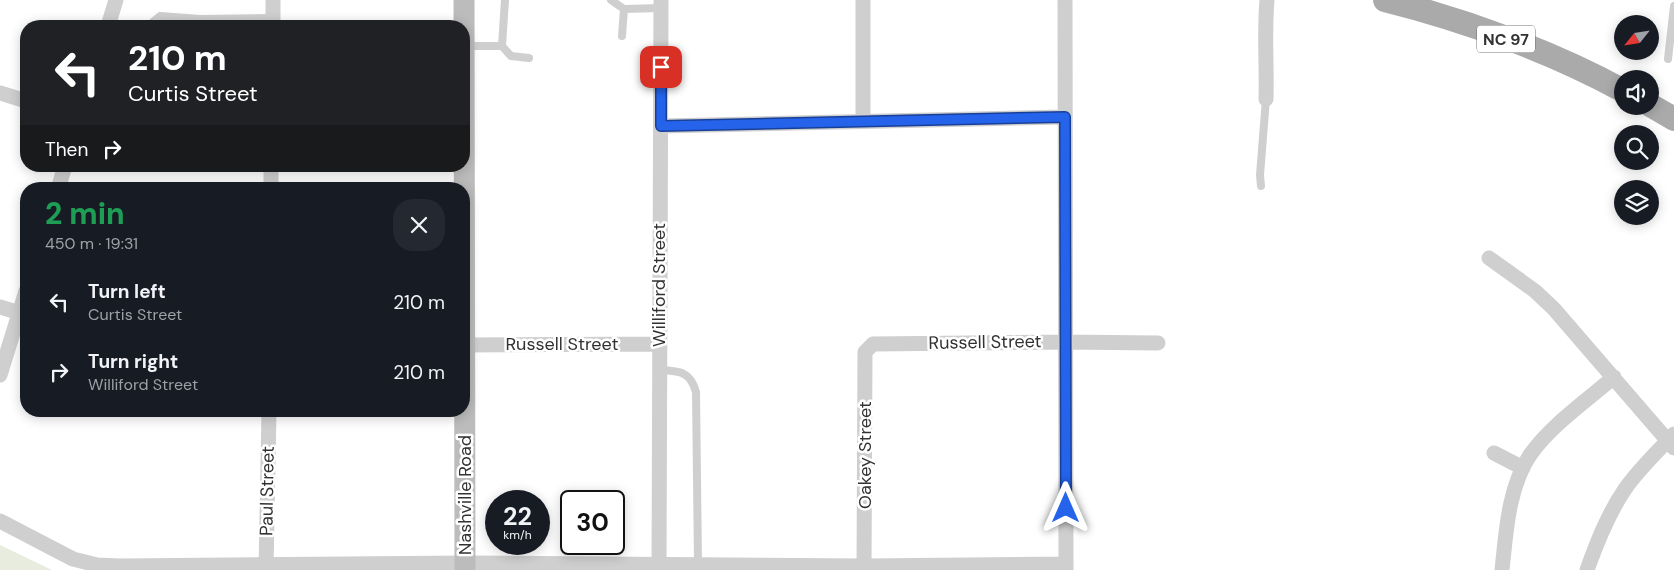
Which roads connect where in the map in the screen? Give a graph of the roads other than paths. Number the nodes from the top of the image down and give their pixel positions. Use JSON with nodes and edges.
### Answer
{"nodes":[{"id":1,"x":116,"y":0,"type":"edge"},
{"id":2,"x":273,"y":0,"type":"edge"},
{"id":3,"x":464,"y":0,"type":"edge"},
{"id":4,"x":505,"y":0,"type":"edge"},
{"id":5,"x":612,"y":0,"type":"edge"},
{"id":6,"x":863,"y":0,"type":"edge"},
{"id":7,"x":1065,"y":0,"type":"edge"},
{"id":8,"x":1267,"y":0,"type":"edge"},
{"id":9,"x":1385,"y":0,"type":"edge"},
{"id":10,"x":661,"y":4,"type":"edge"},
{"id":11,"x":1674,"y":6,"type":"edge"},
{"id":12,"x":624,"y":9,"type":"junction"},
{"id":13,"x":110,"y":20,"type":"edge"},
{"id":14,"x":155,"y":20,"type":"edge"},
{"id":15,"x":224,"y":20,"type":"edge"},
{"id":16,"x":273,"y":20,"type":"edge"},
{"id":17,"x":464,"y":20,"type":"edge"},
{"id":18,"x":622,"y":36,"type":"dead end"},
{"id":19,"x":470,"y":46,"type":"edge"},
{"id":20,"x":502,"y":46,"type":"junction"},
{"id":21,"x":529,"y":58,"type":"dead end"},
{"id":22,"x":1668,"y":59,"type":"dead end"},
{"id":23,"x":1614,"y":86,"type":"edge"},
{"id":24,"x":0,"y":93,"type":"edge"},
{"id":25,"x":20,"y":99,"type":"edge"},
{"id":26,"x":1266,"y":99,"type":"joint"},
{"id":27,"x":1659,"y":110,"type":"edge"},
{"id":28,"x":1065,"y":117,"type":"junction"},
{"id":29,"x":1674,"y":119,"type":"edge"},
{"id":30,"x":863,"y":121,"type":"junction"},
{"id":31,"x":661,"y":126,"type":"junction"},
{"id":32,"x":1261,"y":186,"type":"dead end"},
{"id":33,"x":1489,"y":258,"type":"dead end"},
{"id":34,"x":0,"y":307,"type":"edge"},
{"id":35,"x":20,"y":313,"type":"edge"},
{"id":36,"x":20,"y":322,"type":"edge"},
{"id":37,"x":1065,"y":342,"type":"junction"},
{"id":38,"x":1158,"y":343,"type":"dead end"},
{"id":39,"x":659,"y":344,"type":"junction"},
{"id":40,"x":873,"y":344,"type":"joint"},
{"id":41,"x":470,"y":345,"type":"edge"},
{"id":42,"x":659,"y":370,"type":"junction"},
{"id":43,"x":0,"y":375,"type":"edge"},
{"id":44,"x":1614,"y":377,"type":"junction"},
{"id":45,"x":269,"y":417,"type":"edge"},
{"id":46,"x":464,"y":417,"type":"edge"},
{"id":47,"x":1672,"y":441,"type":"edge"},
{"id":48,"x":1494,"y":453,"type":"dead end"},
{"id":49,"x":1523,"y":468,"type":"junction"},
{"id":50,"x":0,"y":521,"type":"edge"},
{"id":51,"x":698,"y":565,"type":"junction"},
{"id":52,"x":465,"y":567,"type":"edge"},
{"id":53,"x":1066,"y":567,"type":"edge"},
{"id":54,"x":266,"y":568,"type":"edge"},
{"id":55,"x":659,"y":568,"type":"edge"},
{"id":56,"x":864,"y":568,"type":"edge"},
{"id":57,"x":1502,"y":570,"type":"edge"},
{"id":58,"x":1588,"y":570,"type":"edge"}],
"edges":[{"from":1,"to":13,"type":"street"},
{"from":2,"to":16,"type":"street"},
{"from":3,"to":17,"type":"main road","name":"Nashville Road"},
{"from":4,"to":20,"type":"lane"},
{"from":5,"to":12,"type":"lane"},
{"from":6,"to":30,"type":"street"},
{"from":7,"to":28,"type":"street"},
{"from":8,"to":26,"type":"street"},
{"from":9,"to":23,"type":"main road","number":"NC 97"},
{"from":10,"to":12,"type":"lane"},
{"from":10,"to":31,"type":"street","name":"Williford Street"},
{"from":11,"to":22,"type":"lane"},
{"from":12,"to":18,"type":"lane"},
{"from":14,"to":15,"type":"lane"},
{"from":19,"to":20,"type":"lane"},
{"from":20,"to":21,"type":"lane"},
{"from":24,"to":25,"type":"street"},
{"from":26,"to":32,"type":"lane"},
{"from":27,"to":29,"type":"main road"},
{"from":28,"to":30,"type":"street"},
{"from":28,"to":37,"type":"street"},
{"from":30,"to":31,"type":"street"},
{"from":31,"to":39,"type":"street","name":"Williford Street"},
{"from":33,"to":44,"type":"street"},
{"from":34,"to":35,"type":"street"},
{"from":36,"to":43,"type":"street"},
{"from":37,"to":38,"type":"street","name":"Russell Street"},
{"from":37,"to":40,"type":"street","name":"Russell Street"},
{"from":37,"to":53,"type":"street"},
{"from":39,"to":41,"type":"street","name":"Russell Street"},
{"from":39,"to":42,"type":"street","name":"Williford Street"},
{"from":40,"to":56,"type":"street","name":"Oakey Street"},
{"from":42,"to":51,"type":"lane"},
{"from":42,"to":55,"type":"street","name":"Williford Street"},
{"from":44,"to":47,"type":"street"},
{"from":44,"to":49,"type":"street"},
{"from":45,"to":54,"type":"street","name":"Paul Street"},
{"from":46,"to":52,"type":"main road","name":"Nashville Road"},
{"from":47,"to":58,"type":"street"},
{"from":48,"to":49,"type":"street"},
{"from":49,"to":57,"type":"street"},
{"from":50,"to":54,"type":"street"},
{"from":51,"to":55,"type":"street"},
{"from":51,"to":56,"type":"street"},
{"from":52,"to":54,"type":"street"},
{"from":52,"to":55,"type":"street"},
{"from":53,"to":56,"type":"street"}]}
